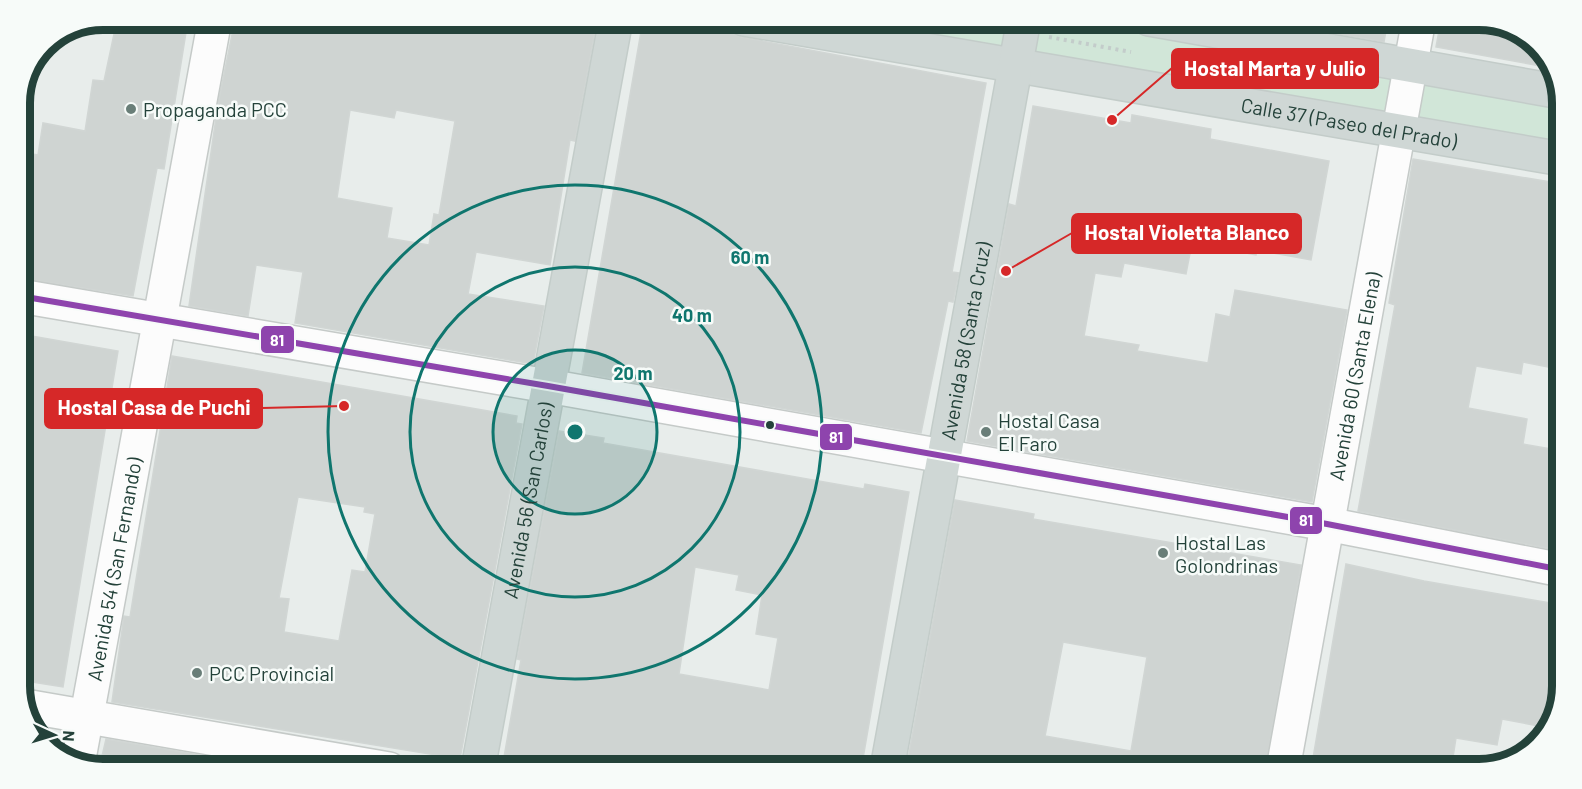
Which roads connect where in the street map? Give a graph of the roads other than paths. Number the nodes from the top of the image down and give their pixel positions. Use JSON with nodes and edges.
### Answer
{"nodes":[{"id":1,"x":213,"y":30,"type":"edge"},
{"id":2,"x":614,"y":30,"type":"edge"},
{"id":3,"x":803,"y":30,"type":"edge"},
{"id":4,"x":1022,"y":30,"type":"edge"},
{"id":5,"x":1209,"y":30,"type":"edge"},
{"id":6,"x":1417,"y":30,"type":"edge"},
{"id":7,"x":1411,"y":64,"type":"junction"},
{"id":8,"x":1015,"y":66,"type":"junction"},
{"id":9,"x":1551,"y":90,"type":"edge"},
{"id":10,"x":1398,"y":131,"type":"junction"},
{"id":11,"x":1552,"y":157,"type":"edge"},
{"id":12,"x":30,"y":298,"type":"edge"},
{"id":13,"x":160,"y":321,"type":"junction"},
{"id":14,"x":548,"y":386,"type":"junction"},
{"id":15,"x":944,"y":458,"type":"junction"},
{"id":16,"x":1327,"y":524,"type":"junction"},
{"id":17,"x":1552,"y":568,"type":"edge"},
{"id":18,"x":33,"y":708,"type":"edge"},
{"id":19,"x":87,"y":718,"type":"junction"},
{"id":20,"x":80,"y":755,"type":"edge"},
{"id":21,"x":325,"y":759,"type":"edge"},
{"id":22,"x":480,"y":759,"type":"edge"},
{"id":23,"x":889,"y":759,"type":"edge"},
{"id":24,"x":1285,"y":759,"type":"edge"}],
"edges":[{"from":1,"to":13,"type":"street","name":"Avenida 54 (San Fernando)"},
{"from":2,"to":14,"type":"main road","name":"Avenida 56 (San Carlos)"},
{"from":3,"to":8,"type":"main road","name":"Calle 37 (Paseo del Prado)"},
{"from":4,"to":8,"type":"main road","name":"Avenida 58 (Santa Cruz)"},
{"from":5,"to":7,"type":"main road"},
{"from":6,"to":7,"type":"street","name":"Avenida 60 (Santa Elena)"},
{"from":7,"to":9,"type":"main road"},
{"from":7,"to":10,"type":"street","name":"Avenida 60 (Santa Elena)"},
{"from":8,"to":10,"type":"main road","name":"Calle 37 (Paseo del Prado)"},
{"from":8,"to":15,"type":"main road","name":"Avenida 58 (Santa Cruz)"},
{"from":10,"to":11,"type":"main road","name":"Calle 37 (Paseo del Prado)"},
{"from":10,"to":16,"type":"street","name":"Avenida 60 (Santa Elena)"},
{"from":12,"to":13,"type":"street"},
{"from":13,"to":14,"type":"street"},
{"from":13,"to":19,"type":"street","name":"Avenida 54 (San Fernando)"},
{"from":14,"to":15,"type":"street"},
{"from":14,"to":22,"type":"main road","name":"Avenida 56 (San Carlos)"},
{"from":15,"to":16,"type":"street"},
{"from":15,"to":23,"type":"main road","name":"Avenida 58 (Santa Cruz)"},
{"from":16,"to":17,"type":"street"},
{"from":16,"to":24,"type":"street","name":"Avenida 60 (Santa Elena)"},
{"from":18,"to":19,"type":"street"},
{"from":19,"to":20,"type":"street","name":"Avenida 54 (San Fernando)"},
{"from":19,"to":21,"type":"street"}]}
